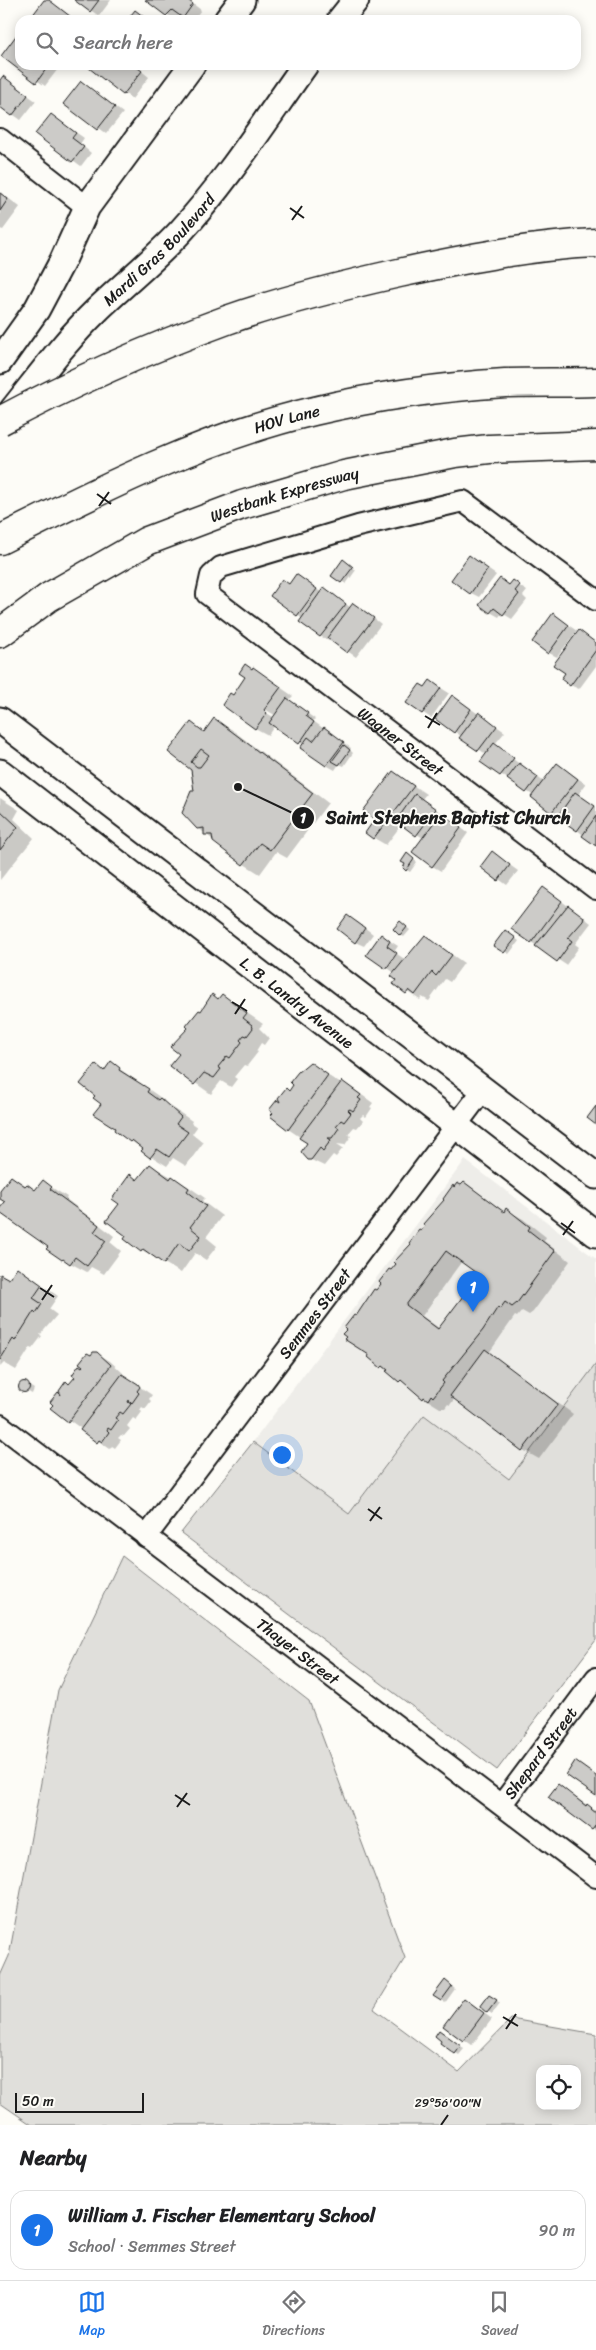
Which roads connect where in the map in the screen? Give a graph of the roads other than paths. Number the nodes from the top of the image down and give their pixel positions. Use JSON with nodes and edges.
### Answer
{"nodes":[{"id":1,"x":356,"y":0,"type":"edge"},
{"id":2,"x":344,"y":15,"type":"edge"},
{"id":3,"x":188,"y":70,"type":"edge"},
{"id":4,"x":302,"y":70,"type":"edge"},
{"id":5,"x":0,"y":139,"type":"edge"},
{"id":6,"x":86,"y":207,"type":"junction"},
{"id":7,"x":596,"y":243,"type":"edge"},
{"id":8,"x":0,"y":361,"type":"edge"},
{"id":9,"x":596,"y":382,"type":"edge"},
{"id":10,"x":0,"y":421,"type":"edge"},
{"id":11,"x":0,"y":426,"type":"edge"},
{"id":12,"x":592,"y":446,"type":"edge"},
{"id":13,"x":0,"y":540,"type":"edge"},
{"id":14,"x":596,"y":600,"type":"edge"},
{"id":15,"x":0,"y":633,"type":"edge"},
{"id":16,"x":0,"y":720,"type":"edge"},
{"id":17,"x":0,"y":772,"type":"edge"},
{"id":18,"x":596,"y":889,"type":"edge"},
{"id":19,"x":483,"y":1090,"type":"junction"},
{"id":20,"x":455,"y":1126,"type":"junction"},
{"id":21,"x":596,"y":1176,"type":"edge"},
{"id":22,"x":596,"y":1234,"type":"edge"},
{"id":23,"x":0,"y":1425,"type":"edge"},
{"id":24,"x":146,"y":1537,"type":"junction"},
{"id":25,"x":596,"y":1678,"type":"edge"},
{"id":26,"x":502,"y":1804,"type":"junction"},
{"id":27,"x":596,"y":1877,"type":"edge"}],
"edges":[{"from":1,"to":2,"type":"street"},
{"from":3,"to":6,"type":"street"},
{"from":4,"to":11,"type":"street","name":"Mardi Gras Boulevard"},
{"from":5,"to":6,"type":"street"},
{"from":6,"to":8,"type":"street"},
{"from":7,"to":10,"type":"highway","bridge":true},
{"from":9,"to":13,"type":"highway","name":"HOV Lane"},
{"from":12,"to":15,"type":"highway","name":"Westbank Expressway"},
{"from":14,"to":18,"type":"street","name":"Wagner Street"},
{"from":16,"to":19,"type":"street"},
{"from":17,"to":20,"type":"street","name":"L. B. Landry Avenue"},
{"from":19,"to":20,"type":"street","name":"Semmes Street"},
{"from":19,"to":21,"type":"street"},
{"from":20,"to":22,"type":"street","name":"L. B. Landry Avenue"},
{"from":20,"to":24,"type":"street","name":"Semmes Street"},
{"from":23,"to":24,"type":"street","name":"Thayer Street"},
{"from":24,"to":26,"type":"street","name":"Thayer Street"},
{"from":25,"to":26,"type":"street","name":"Shepard Street"},
{"from":26,"to":27,"type":"street","name":"Thayer Street"}]}
